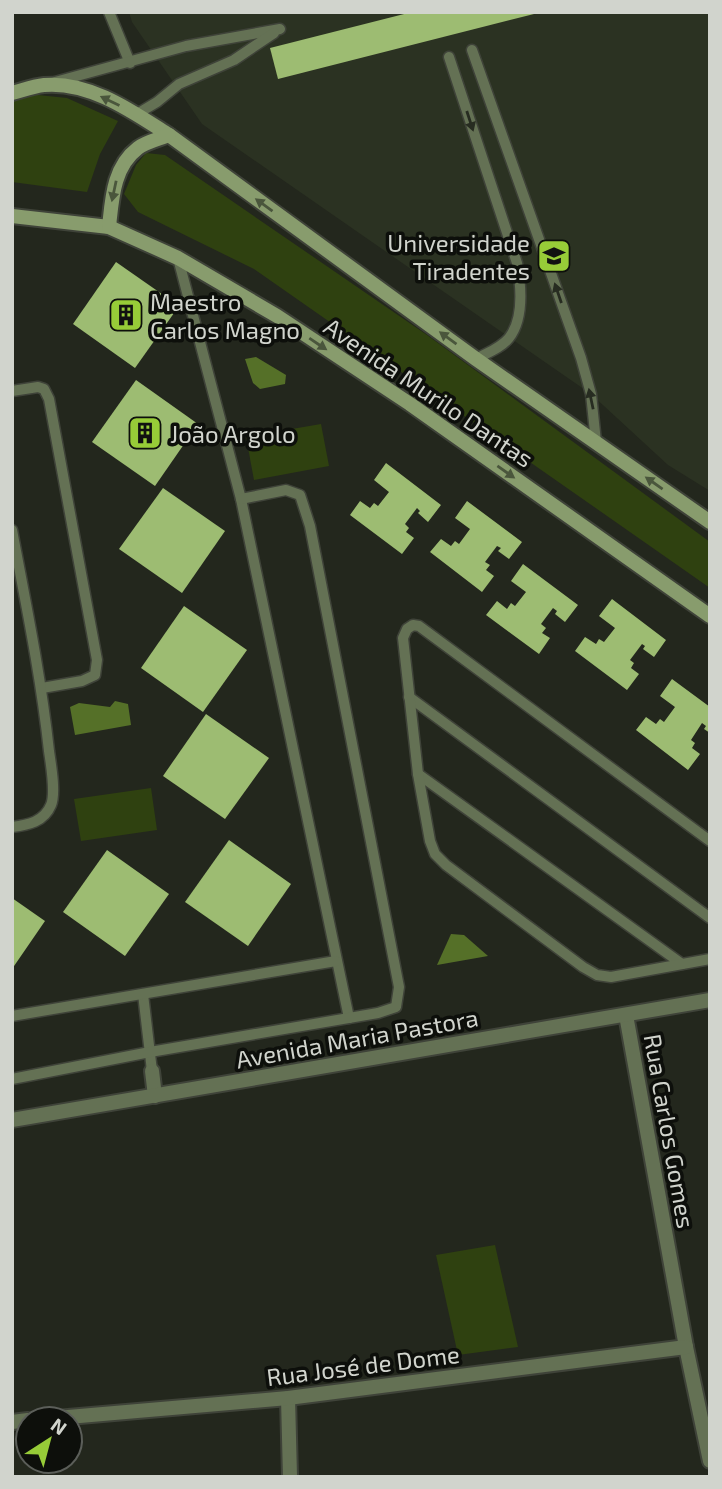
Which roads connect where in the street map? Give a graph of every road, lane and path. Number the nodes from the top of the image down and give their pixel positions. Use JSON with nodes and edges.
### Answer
{"nodes":[{"id":1,"x":109,"y":12,"type":"edge"},
{"id":2,"x":472,"y":50,"type":"dead end"},
{"id":3,"x":449,"y":57,"type":"dead end"},
{"id":4,"x":130,"y":63,"type":"junction"},
{"id":5,"x":44,"y":85,"type":"junction"},
{"id":6,"x":12,"y":93,"type":"edge"},
{"id":7,"x":136,"y":114,"type":"junction"},
{"id":8,"x":170,"y":135,"type":"junction"},
{"id":9,"x":12,"y":216,"type":"edge"},
{"id":10,"x":109,"y":227,"type":"junction"},
{"id":11,"x":178,"y":258,"type":"junction"},
{"id":12,"x":476,"y":359,"type":"junction"},
{"id":13,"x":12,"y":391,"type":"edge"},
{"id":14,"x":596,"y":442,"type":"junction"},
{"id":15,"x":242,"y":499,"type":"junction"},
{"id":16,"x":710,"y":522,"type":"edge"},
{"id":17,"x":12,"y":530,"type":"edge"},
{"id":18,"x":710,"y":616,"type":"edge"},
{"id":19,"x":42,"y":688,"type":"junction"},
{"id":20,"x":409,"y":697,"type":"junction"},
{"id":21,"x":418,"y":774,"type":"junction"},
{"id":22,"x":12,"y":827,"type":"edge"},
{"id":23,"x":710,"y":841,"type":"edge"},
{"id":24,"x":710,"y":918,"type":"edge"},
{"id":25,"x":710,"y":959,"type":"edge"},
{"id":26,"x":336,"y":961,"type":"junction"},
{"id":27,"x":682,"y":964,"type":"junction"},
{"id":28,"x":143,"y":994,"type":"junction"},
{"id":29,"x":710,"y":1000,"type":"edge"},
{"id":30,"x":626,"y":1015,"type":"junction"},
{"id":31,"x":12,"y":1016,"type":"edge"},
{"id":32,"x":349,"y":1018,"type":"junction"},
{"id":33,"x":150,"y":1052,"type":"junction"},
{"id":34,"x":152,"y":1070,"type":"joint"},
{"id":35,"x":12,"y":1079,"type":"edge"},
{"id":36,"x":155,"y":1096,"type":"junction"},
{"id":37,"x":12,"y":1120,"type":"edge"},
{"id":38,"x":686,"y":1348,"type":"junction"},
{"id":39,"x":288,"y":1398,"type":"junction"},
{"id":40,"x":84,"y":1416,"type":"edge"},
{"id":41,"x":710,"y":1461,"type":"edge"},
{"id":42,"x":290,"y":1477,"type":"edge"}],
"edges":[{"from":1,"to":4,"type":"lane"},
{"from":14,"to":2,"type":"lane","one_way":true},
{"from":3,"to":12,"type":"lane","one_way":true},
{"from":4,"to":5,"type":"lane"},
{"from":4,"to":7,"type":"lane"},
{"from":5,"to":6,"type":"main road"},
{"from":7,"to":5,"type":"main road","one_way":true},
{"from":7,"to":8,"type":"main road"},
{"from":8,"to":10,"type":"main road","one_way":true},
{"from":12,"to":8,"type":"main road","one_way":true},
{"from":9,"to":10,"type":"main road","name":"Avenida Murilo Dantas"},
{"from":10,"to":11,"type":"main road","name":"Avenida Murilo Dantas"},
{"from":11,"to":15,"type":"lane"},
{"from":11,"to":18,"type":"main road","name":"Avenida Murilo Dantas","one_way":true},
{"from":12,"to":14,"type":"main road"},
{"from":13,"to":19,"type":"lane"},
{"from":16,"to":14,"type":"main road","one_way":true},
{"from":15,"to":26,"type":"lane"},
{"from":15,"to":32,"type":"lane"},
{"from":17,"to":19,"type":"lane"},
{"from":19,"to":22,"type":"lane"},
{"from":20,"to":21,"type":"lane"},
{"from":20,"to":23,"type":"lane"},
{"from":20,"to":24,"type":"lane"},
{"from":21,"to":27,"type":"lane"},
{"from":21,"to":27,"type":"lane"},
{"from":25,"to":27,"type":"lane"},
{"from":26,"to":28,"type":"lane"},
{"from":26,"to":32,"type":"lane"},
{"from":28,"to":31,"type":"lane"},
{"from":28,"to":33,"type":"lane"},
{"from":29,"to":30,"type":"street","name":"Avenida Maria Pastora"},
{"from":30,"to":36,"type":"street","name":"Avenida Maria Pastora"},
{"from":30,"to":38,"type":"street","name":"Rua Carlos Gomes"},
{"from":32,"to":33,"type":"lane"},
{"from":33,"to":34,"type":"lane"},
{"from":33,"to":35,"type":"lane"},
{"from":34,"to":36,"type":"street"},
{"from":36,"to":37,"type":"street","name":"Avenida Maria Pastora"},
{"from":38,"to":39,"type":"street","name":"Rua José de Dome"},
{"from":38,"to":41,"type":"street","name":"Rua Carlos Gomes"},
{"from":39,"to":40,"type":"street","name":"Rua José de Dome"},
{"from":39,"to":42,"type":"street"}]}
